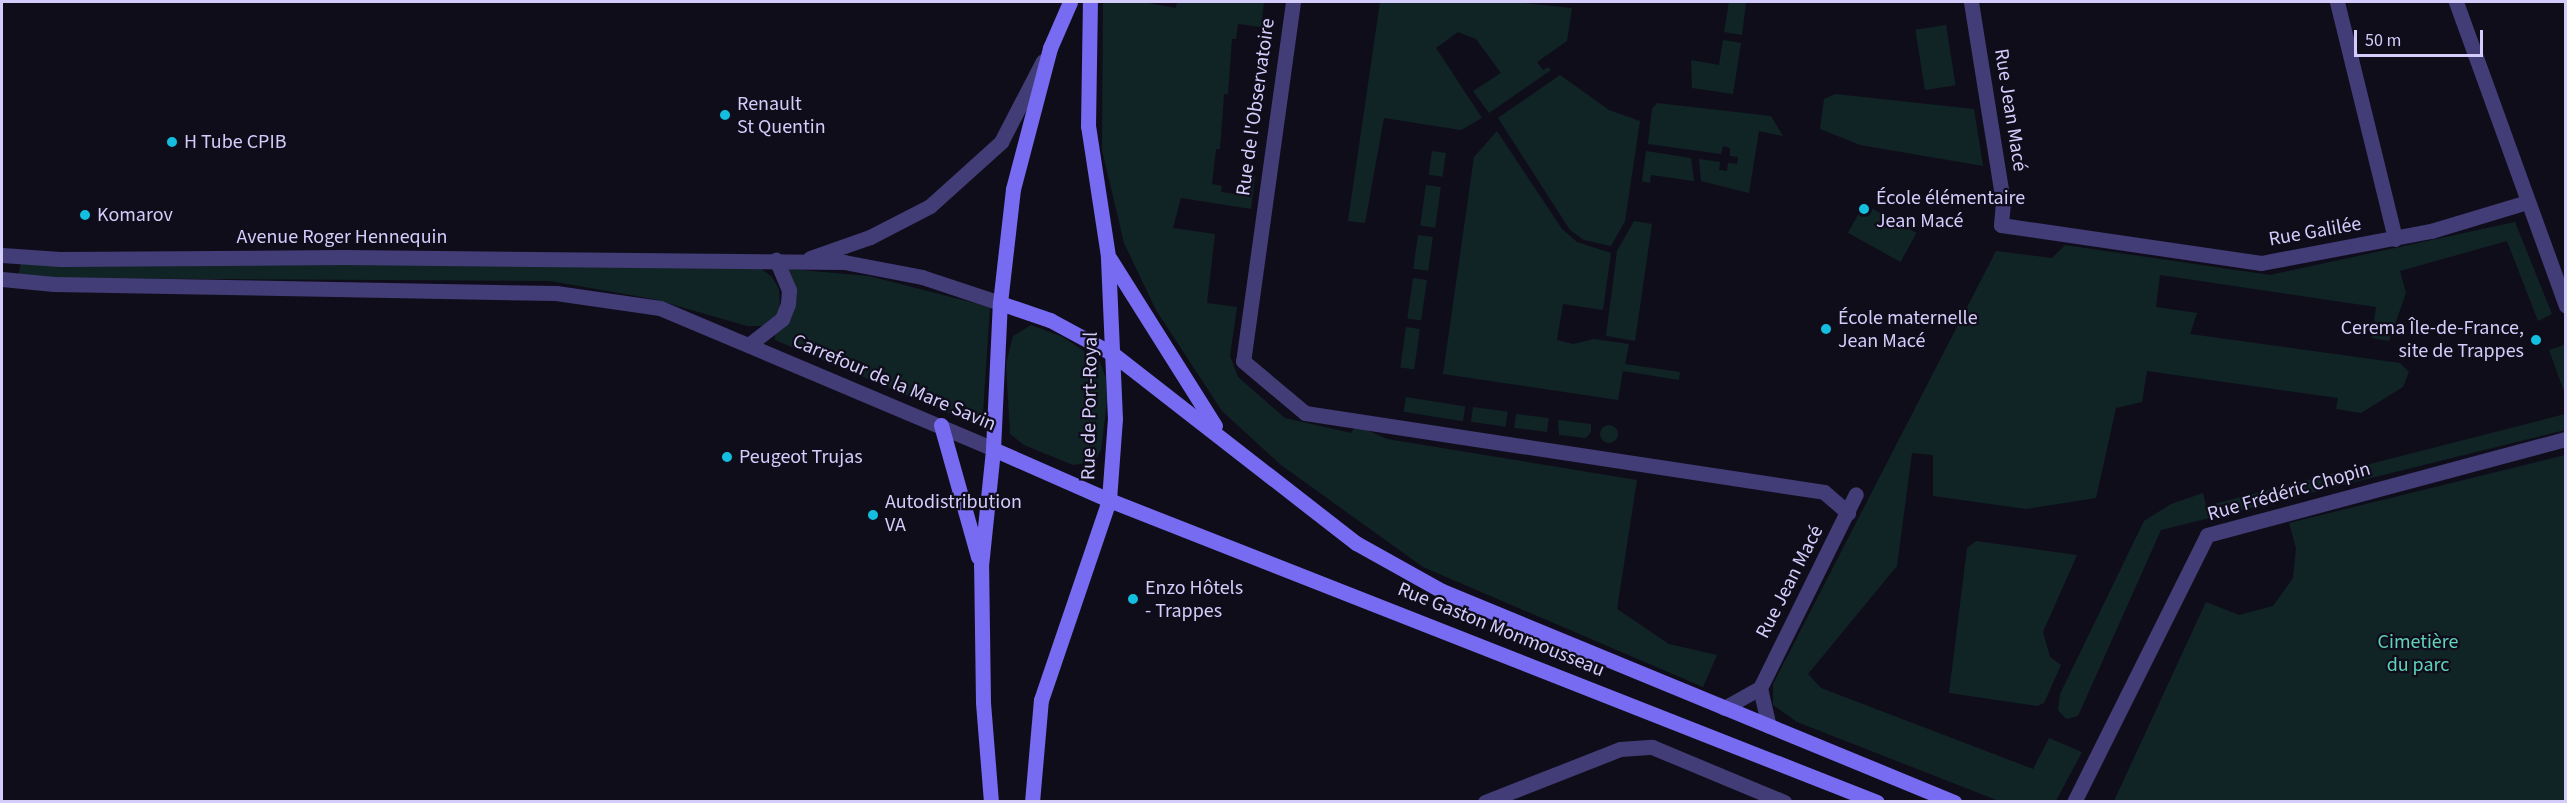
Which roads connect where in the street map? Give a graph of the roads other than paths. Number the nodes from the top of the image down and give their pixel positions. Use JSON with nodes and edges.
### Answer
{"nodes":[{"id":1,"x":1070,"y":2,"type":"edge"},
{"id":2,"x":1090,"y":2,"type":"edge"},
{"id":3,"x":1293,"y":2,"type":"edge"},
{"id":4,"x":1971,"y":2,"type":"edge"},
{"id":5,"x":2337,"y":2,"type":"edge"},
{"id":6,"x":2457,"y":2,"type":"edge"},
{"id":7,"x":1050,"y":48,"type":"junction"},
{"id":8,"x":2527,"y":202,"type":"junction"},
{"id":9,"x":2001,"y":225,"type":"joint"},
{"id":10,"x":2395,"y":239,"type":"junction"},
{"id":11,"x":2,"y":255,"type":"edge"},
{"id":12,"x":1108,"y":256,"type":"junction"},
{"id":13,"x":776,"y":260,"type":"junction"},
{"id":14,"x":800,"y":261,"type":"junction"},
{"id":15,"x":2,"y":279,"type":"edge"},
{"id":16,"x":1000,"y":303,"type":"junction"},
{"id":17,"x":2565,"y":306,"type":"edge"},
{"id":18,"x":750,"y":344,"type":"junction"},
{"id":19,"x":1113,"y":354,"type":"junction"},
{"id":20,"x":941,"y":424,"type":"junction"},
{"id":21,"x":1222,"y":435,"type":"junction"},
{"id":22,"x":2565,"y":439,"type":"edge"},
{"id":23,"x":993,"y":448,"type":"junction"},
{"id":24,"x":1856,"y":494,"type":"dead end"},
{"id":25,"x":1108,"y":500,"type":"junction"},
{"id":26,"x":1848,"y":513,"type":"junction"},
{"id":27,"x":981,"y":566,"type":"junction"},
{"id":28,"x":1760,"y":688,"type":"junction"},
{"id":29,"x":1724,"y":708,"type":"junction"},
{"id":30,"x":1768,"y":726,"type":"junction"},
{"id":31,"x":991,"y":801,"type":"edge"},
{"id":32,"x":1032,"y":801,"type":"edge"},
{"id":33,"x":1485,"y":801,"type":"edge"},
{"id":34,"x":1784,"y":801,"type":"edge"},
{"id":35,"x":1876,"y":801,"type":"edge"},
{"id":36,"x":1954,"y":801,"type":"edge"},
{"id":37,"x":2074,"y":801,"type":"edge"}],
"edges":[{"from":1,"to":7,"type":"main road"},
{"from":2,"to":12,"type":"main road","name":"Rue de Port-Royal"},
{"from":3,"to":26,"type":"street","name":"Rue de l'Observatoire"},
{"from":4,"to":9,"type":"street","name":"Rue Jean Macé"},
{"from":5,"to":10,"type":"street"},
{"from":6,"to":8,"type":"street"},
{"from":7,"to":14,"type":"street"},
{"from":7,"to":16,"type":"main road"},
{"from":8,"to":10,"type":"street","name":"Rue Galilée"},
{"from":8,"to":17,"type":"street"},
{"from":9,"to":10,"type":"street","name":"Rue Galilée"},
{"from":11,"to":13,"type":"street","name":"Avenue Roger Hennequin"},
{"from":12,"to":19,"type":"main road","name":"Rue de Port-Royal"},
{"from":12,"to":21,"type":"main road"},
{"from":13,"to":14,"type":"street"},
{"from":13,"to":18,"type":"street"},
{"from":14,"to":16,"type":"street"},
{"from":15,"to":18,"type":"street","name":"Carrefour de la Mare Savin"},
{"from":16,"to":19,"type":"main road"},
{"from":16,"to":23,"type":"main road"},
{"from":18,"to":20,"type":"street","name":"Carrefour de la Mare Savin"},
{"from":19,"to":21,"type":"main road"},
{"from":19,"to":25,"type":"main road","name":"Rue de Port-Royal"},
{"from":20,"to":23,"type":"street","name":"Carrefour de la Mare Savin"},
{"from":20,"to":27,"type":"main road"},
{"from":21,"to":29,"type":"main road","name":"Rue Gaston Monmousseau"},
{"from":22,"to":37,"type":"street","name":"Rue Frédéric Chopin"},
{"from":23,"to":25,"type":"main road","name":"Carrefour de la Mare Savin"},
{"from":23,"to":27,"type":"main road"},
{"from":24,"to":26,"type":"street","name":"Rue Jean Macé"},
{"from":25,"to":32,"type":"main road","name":"Rue de Port-Royal"},
{"from":25,"to":35,"type":"main road","name":"Rue Gaston Monmousseau"},
{"from":26,"to":28,"type":"street","name":"Rue Jean Macé"},
{"from":27,"to":31,"type":"main road"},
{"from":28,"to":29,"type":"street"},
{"from":28,"to":30,"type":"street"},
{"from":29,"to":30,"type":"main road","name":"Rue Gaston Monmousseau"},
{"from":30,"to":36,"type":"main road","name":"Rue Gaston Monmousseau"},
{"from":33,"to":34,"type":"street"}]}
